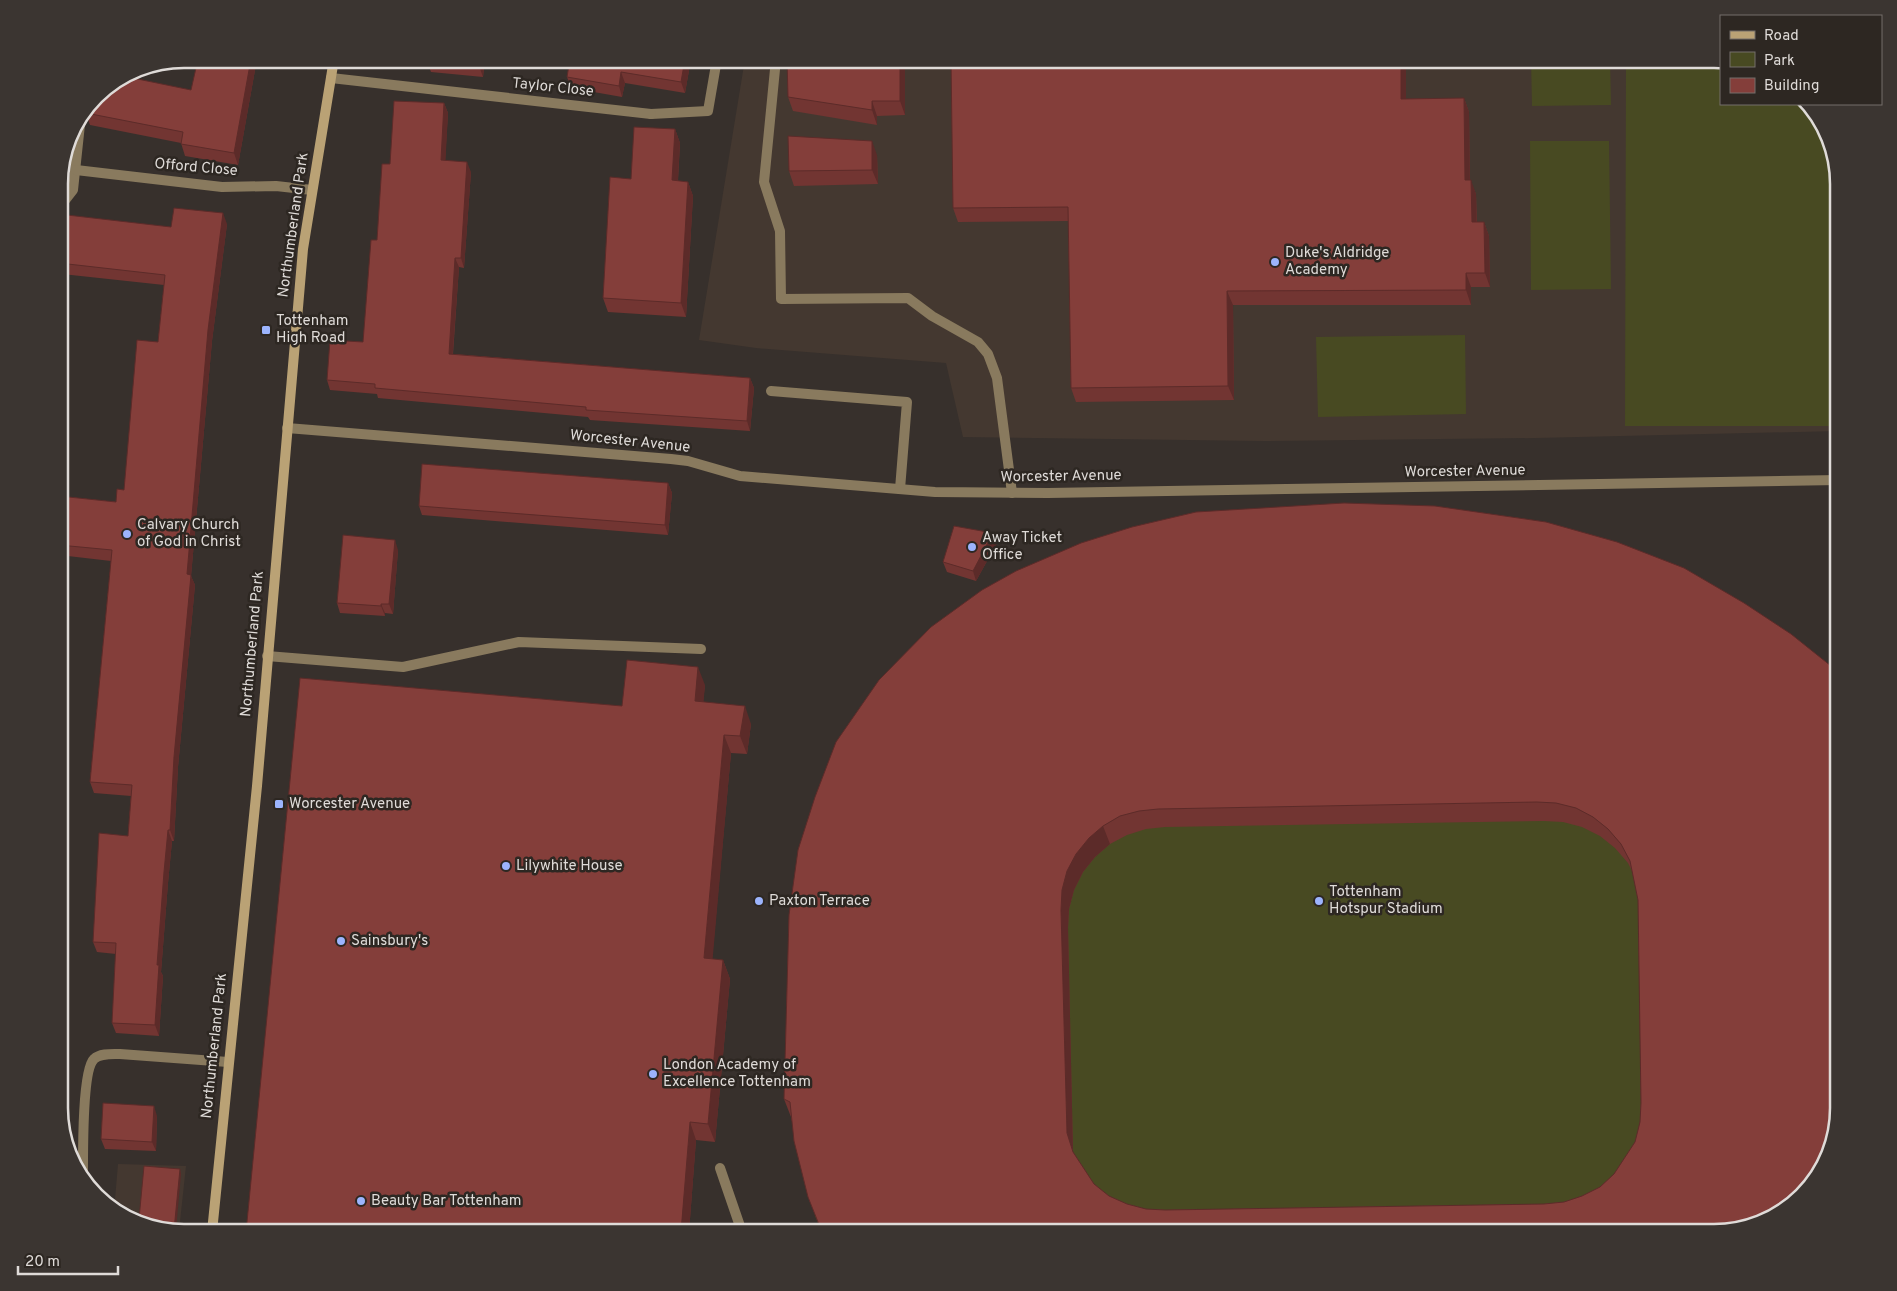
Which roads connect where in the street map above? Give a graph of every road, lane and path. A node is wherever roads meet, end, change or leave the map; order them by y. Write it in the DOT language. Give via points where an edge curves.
graph roads {
  1 [pos="333,68"];
  2 [pos="716,68"];
  3 [pos="775,68"];
  4 [pos="331,78"];
  5 [pos="80,131"];
  6 [pos="76,170"];
  7 [pos="312,190"];
  8 [pos="68,196"];
  9 [pos="771,391"];
  10 [pos="287,428"];
  11 [pos="1830,480"];
  12 [pos="900,489"];
  13 [pos="1012,493"];
  14 [pos="701,649"];
  15 [pos="267,656"];
  16 [pos="228,1062"];
  17 [pos="83,1167"];
  18 [pos="720,1168"];
  19 [pos="213,1224"];
  20 [pos="739,1224"];
  1 -- 4 [label="street, Northumberland Park"];
  2 -- 4 [label="street, Taylor Close" via="708,111 651,114"];
  3 -- 13 [label="street" via="764,182 780,231 781,299 908,298 978,342 988,354 997,378"];
  4 -- 7 [label="street, Northumberland Park"];
  5 -- 6 [label="street"];
  6 -- 7 [label="street, Offord Close" via="222,188 276,186"];
  6 -- 8 [label="street" via="73,190"];
  7 -- 10 [label="street, Northumberland Park" via="303,249"];
  9 -- 12 [label="street" via="907,402"];
  10 -- 12 [label="street, Worcester Avenue" via="671,459 740,476"];
  10 -- 15 [label="street, Northumberland Park"];
  11 -- 13 [label="street, Worcester Avenue"];
  12 -- 13 [label="street, Worcester Avenue"];
  14 -- 15 [label="street" via="519,642 402,667"];
  15 -- 16 [label="street, Northumberland Park"];
  16 -- 17 [label="street" via="120,1054 95,1058 89,1067 86,1084"];
  16 -- 19 [label="street, Northumberland Park"];
  18 -- 20 [label="street"];
}
